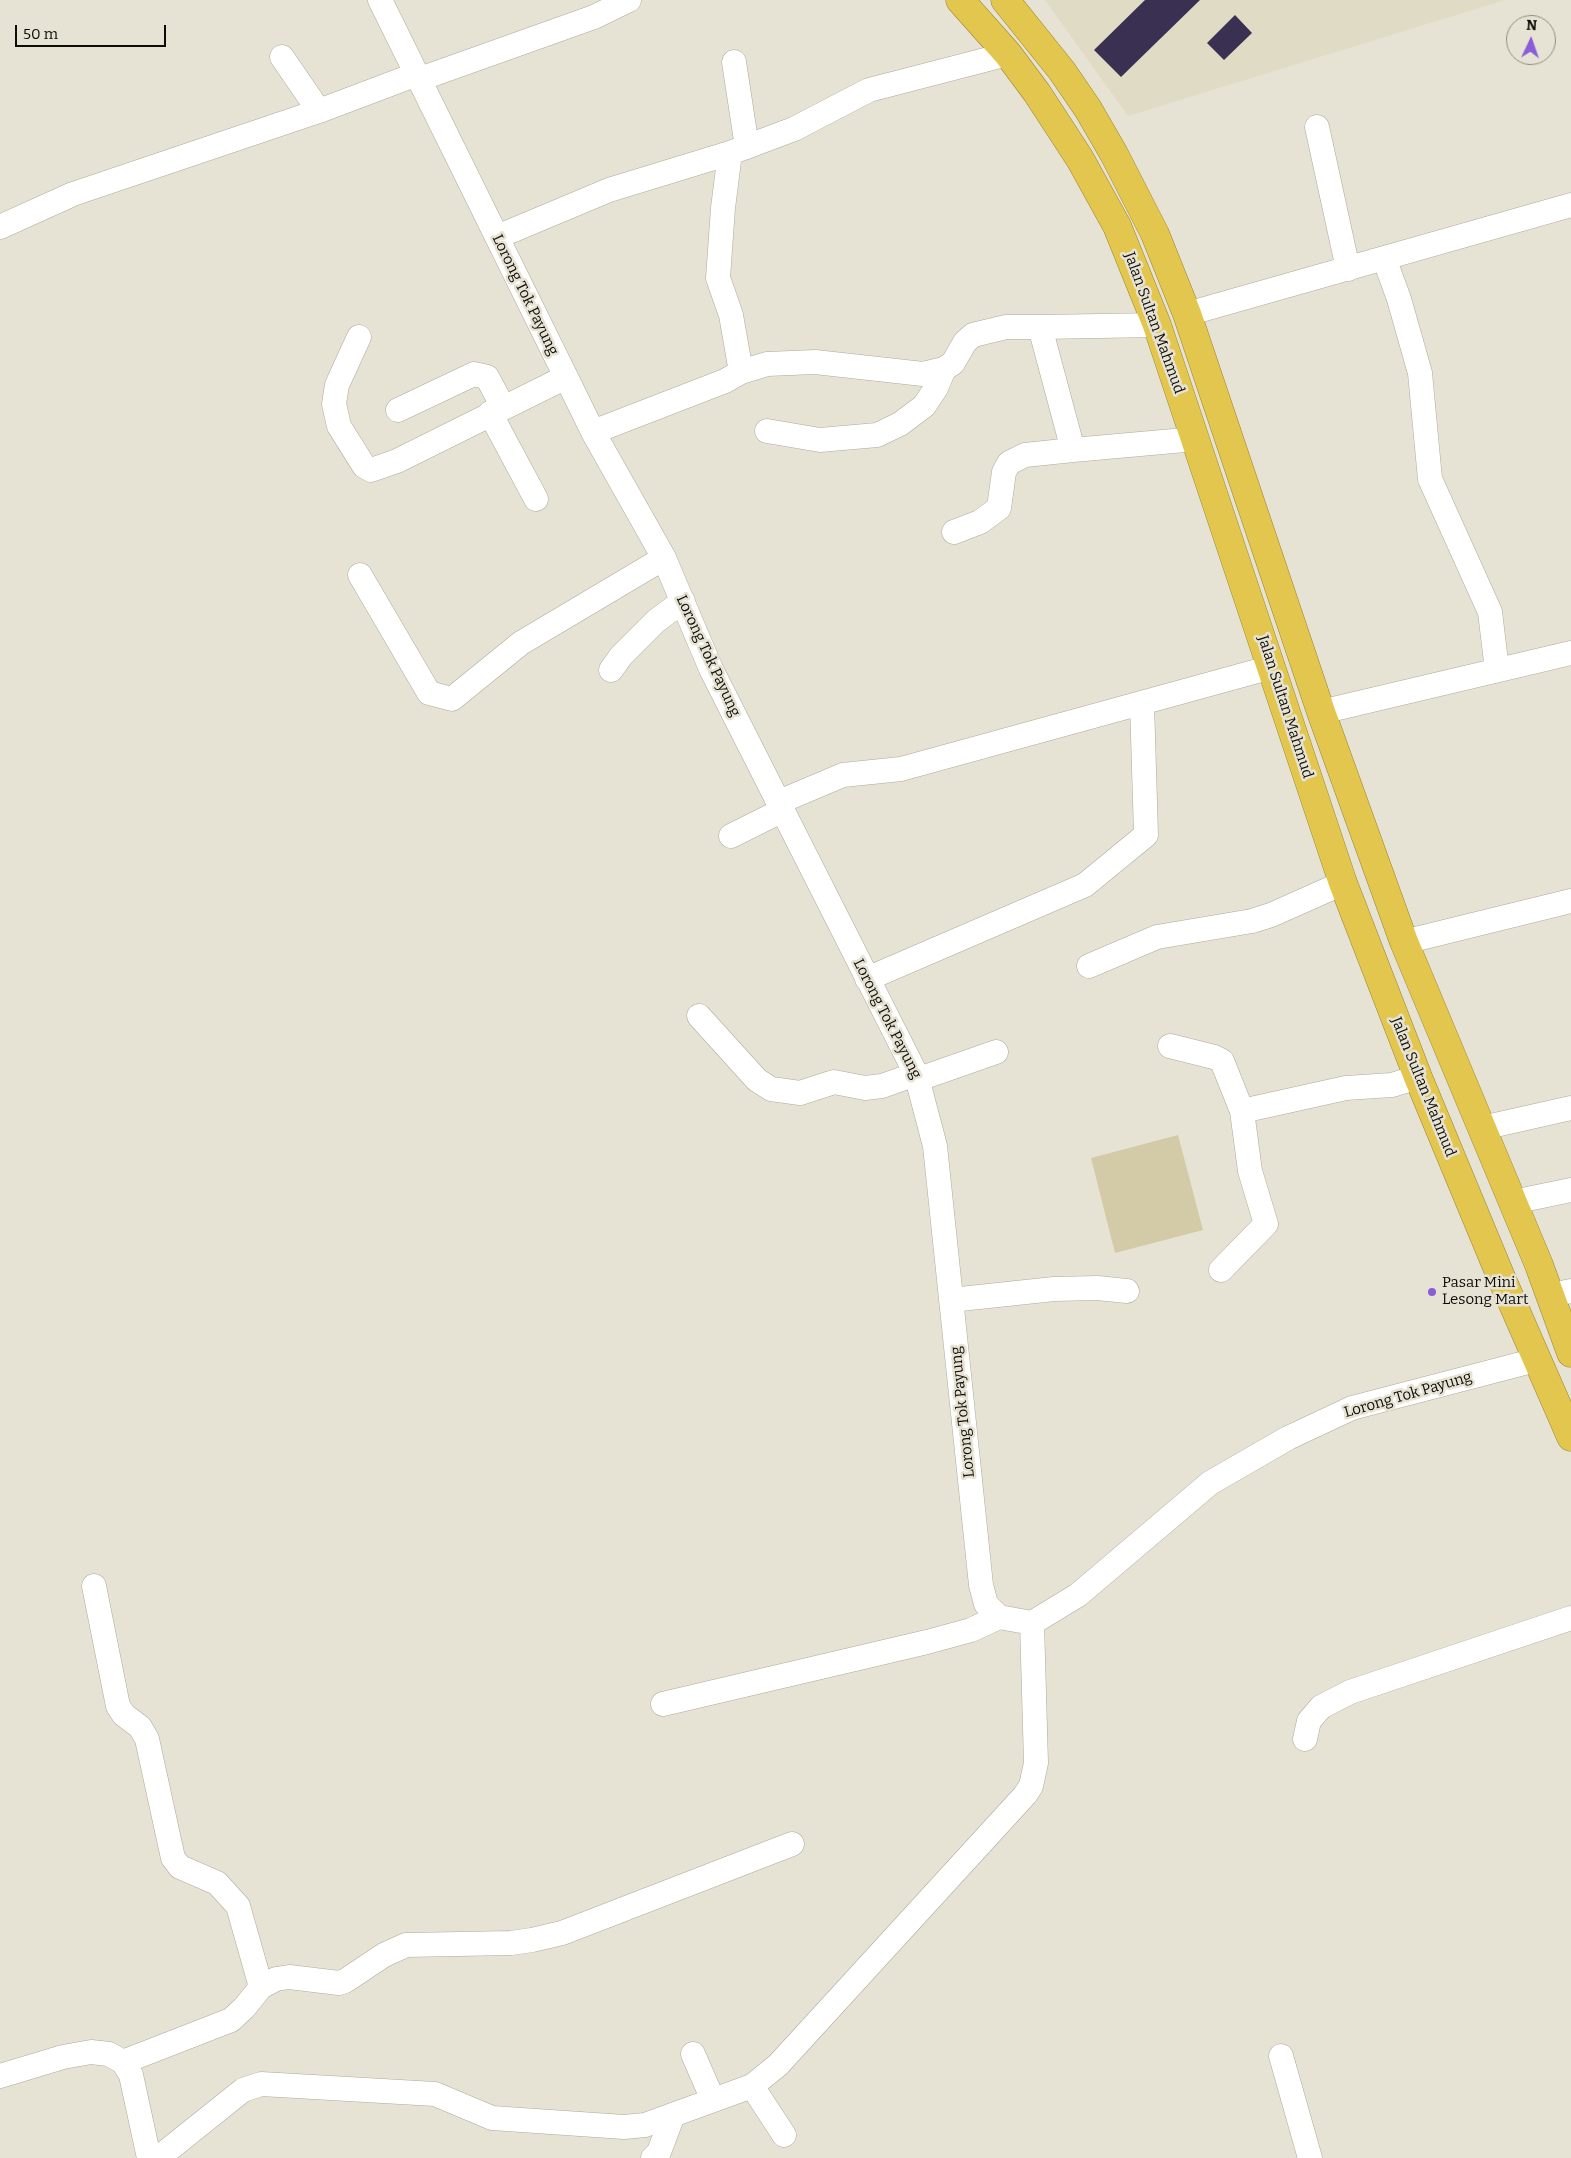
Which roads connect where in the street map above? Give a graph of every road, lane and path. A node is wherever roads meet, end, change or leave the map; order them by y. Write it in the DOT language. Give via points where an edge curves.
graph roads {
  1 [pos="380,0"];
  2 [pos="628,0"];
  3 [pos="960,0"];
  4 [pos="1005,0"];
  5 [pos="1008,54"];
  6 [pos="282,58"];
  7 [pos="734,62"];
  8 [pos="418,76"];
  9 [pos="318,111"];
  10 [pos="1317,127"];
  11 [pos="738,150"];
  12 [pos="1571,205"];
  13 [pos="0,228"];
  14 [pos="497,237"];
  15 [pos="1384,258"];
  16 [pos="1348,269"];
  17 [pos="1187,314"];
  18 [pos="1157,325"];
  19 [pos="1040,327"];
  20 [pos="359,337"];
  21 [pos="944,370"];
  22 [pos="741,372"];
  23 [pos="566,377"];
  24 [pos="398,410"];
  25 [pos="497,410"];
  26 [pos="768,431"];
  27 [pos="594,432"];
  28 [pos="1196,440"];
  29 [pos="1073,450"];
  30 [pos="536,499"];
  31 [pos="954,532"];
  32 [pos="664,558"];
  33 [pos="360,575"];
  34 [pos="683,602"];
  35 [pos="1571,653"];
  36 [pos="1272,667"];
  37 [pos="611,670"];
  38 [pos="1497,670"];
  39 [pos="1142,703"];
  40 [pos="1320,712"];
  41 [pos="781,806"];
  42 [pos="730,836"];
  43 [pos="1343,883"];
  44 [pos="1571,901"];
  45 [pos="1404,942"];
  46 [pos="1089,966"];
  47 [pos="867,979"];
  48 [pos="699,1016"];
  49 [pos="1170,1046"];
  50 [pos="996,1052"];
  51 [pos="918,1077"];
  52 [pos="1418,1077"];
  53 [pos="1571,1108"];
  54 [pos="1242,1111"];
  55 [pos="1482,1128"];
  56 [pos="1571,1190"];
  57 [pos="1513,1202"];
  58 [pos="1539,1265"];
  59 [pos="1221,1270"];
  60 [pos="1501,1278"];
  61 [pos="1126,1291"];
  62 [pos="1560,1293"];
  63 [pos="951,1300"];
  64 [pos="1571,1353"];
  65 [pos="1536,1360"];
  66 [pos="1571,1437"];
  67 [pos="94,1586"];
  68 [pos="999,1617"];
  69 [pos="1571,1618"];
  70 [pos="1032,1623"];
  71 [pos="663,1704"];
  72 [pos="1305,1739"];
  73 [pos="792,1844"];
  74 [pos="261,1987"];
  75 [pos="693,2054"];
  76 [pos="1281,2056"];
  77 [pos="123,2062"];
  78 [pos="0,2076"];
  79 [pos="752,2086"];
  80 [pos="714,2100"];
  81 [pos="673,2114"];
  82 [pos="784,2135"];
  83 [pos="149,2158"];
  84 [pos="158,2158"];
  85 [pos="653,2158"];
  86 [pos="1310,2158"];
  1 -- 8 [label="street, Lorong Tok Payung"];
  2 -- 8 [label="street" via="594,17"];
  3 -- 5 [label="highway, Jalan Sultan Mahmud"];
  4 -- 17 [label="highway, Jalan Sultan Mahmud" via="1062,71 1092,116 1155,234"];
  5 -- 11 [label="street" via="869,90 794,129"];
  5 -- 18 [label="highway, Jalan Sultan Mahmud" via="1038,93 1080,159 1117,226"];
  6 -- 9 [label="street"];
  7 -- 11 [label="street"];
  8 -- 9 [label="street"];
  8 -- 14 [label="street, Lorong Tok Payung"];
  9 -- 13 [label="street" via="73,194"];
  10 -- 16 [label="street"];
  11 -- 14 [label="street" via="609,190"];
  11 -- 22 [label="street" via="723,208 718,278 731,315"];
  12 -- 15 [label="street"];
  14 -- 23 [label="street, Lorong Tok Payung"];
  15 -- 16 [label="street"];
  15 -- 38 [label="street" via="1420,373 1430,479 1490,612"];
  16 -- 17 [label="street"];
  17 -- 40 [label="highway, Jalan Sultan Mahmud"];
  18 -- 19 [label="street"];
  18 -- 28 [label="highway, Jalan Sultan Mahmud"];
  19 -- 21 [label="street" via="1006,327 973,335"];
  19 -- 29 [label="street"];
  20 -- 25 [label="street" via="337,385 334,404 338,426 364,466 371,470 397,461"];
  21 -- 22 [label="street" via="923,374 815,362 767,364"];
  21 -- 26 [label="street" via="924,406 900,424 877,435 820,440"];
  22 -- 27 [label="street"];
  23 -- 25 [label="street"];
  23 -- 27 [label="street, Lorong Tok Payung"];
  24 -- 25 [label="street" via="474,374 487,377"];
  25 -- 30 [label="street"];
  27 -- 32 [label="street, Lorong Tok Payung"];
  28 -- 29 [label="street"];
  28 -- 36 [label="highway, Jalan Sultan Mahmud"];
  29 -- 31 [label="street" via="1025,455 1009,463 1004,472 999,508 980,522"];
  32 -- 33 [label="street" via="521,643 452,699 428,693"];
  32 -- 34 [label="street, Lorong Tok Payung"];
  34 -- 37 [label="street" via="656,621"];
  34 -- 41 [label="street, Lorong Tok Payung" via="710,669"];
  35 -- 38 [label="street"];
  36 -- 39 [label="street"];
  36 -- 43 [label="highway, Jalan Sultan Mahmud"];
  38 -- 40 [label="street"];
  39 -- 41 [label="street" via="901,769 843,775"];
  39 -- 47 [label="street" via="1146,835 1085,885"];
  40 -- 45 [label="highway, Jalan Sultan Mahmud"];
  41 -- 42 [label="street"];
  41 -- 47 [label="street, Lorong Tok Payung"];
  43 -- 46 [label="street" via="1258,919 1157,937"];
  43 -- 52 [label="highway, Jalan Sultan Mahmud"];
  44 -- 45 [label="street"];
  45 -- 55 [label="highway, Jalan Sultan Mahmud"];
  47 -- 51 [label="street, Lorong Tok Payung"];
  48 -- 51 [label="street" via="757,1080 771,1089 800,1092 834,1082 865,1088"];
  49 -- 54 [label="street" via="1222,1061"];
  50 -- 51 [label="street"];
  51 -- 63 [label="street, Lorong Tok Payung" via="935,1146"];
  52 -- 54 [label="street" via="1392,1084 1346,1088"];
  52 -- 60 [label="highway, Jalan Sultan Mahmud"];
  53 -- 55 [label="street"];
  54 -- 59 [label="street" via="1250,1170 1266,1224"];
  55 -- 57 [label="highway, Jalan Sultan Mahmud"];
  56 -- 57 [label="street"];
  57 -- 58 [label="highway, Jalan Sultan Mahmud"];
  58 -- 60 [label="highway"];
  58 -- 62 [label="highway, Jalan Sultan Mahmud"];
  60 -- 65 [label="highway, Jalan Sultan Mahmud"];
  61 -- 63 [label="street" via="1054,1289"];
  62 -- 64 [label="highway, Jalan Sultan Mahmud"];
  63 -- 68 [label="street, Lorong Tok Payung" via="981,1585 986,1604"];
  65 -- 66 [label="highway, Jalan Sultan Mahmud"];
  65 -- 70 [label="street, Lorong Tok Payung" via="1352,1408 1288,1438 1210,1482 1078,1595"];
  67 -- 74 [label="street" via="118,1706 147,1738 173,1858 180,1867 217,1883 238,1906"];
  68 -- 70 [label="street"];
  68 -- 71 [label="street" via="971,1630 928,1642"];
  69 -- 72 [label="street" via="1350,1692 1321,1707 1309,1721"];
  70 -- 79 [label="street" via="1036,1763 1028,1790 778,2065"];
  73 -- 74 [label="street" via="562,1934 511,1942 406,1945 384,1955 345,1981 332,1983 289,1977"];
  74 -- 77 [label="street" via="230,2020"];
  75 -- 80 [label="street"];
  76 -- 86 [label="street"];
  77 -- 78 [label="street" via="109,2054 91,2052 63,2056"];
  77 -- 83 [label="street" via="131,2076"];
  79 -- 80 [label="street"];
  79 -- 82 [label="street"];
  80 -- 81 [label="street"];
  81 -- 84 [label="street" via="645,2125 624,2127 500,2120 435,2094 261,2084 238,2094"];
  81 -- 85 [label="street"];
}
